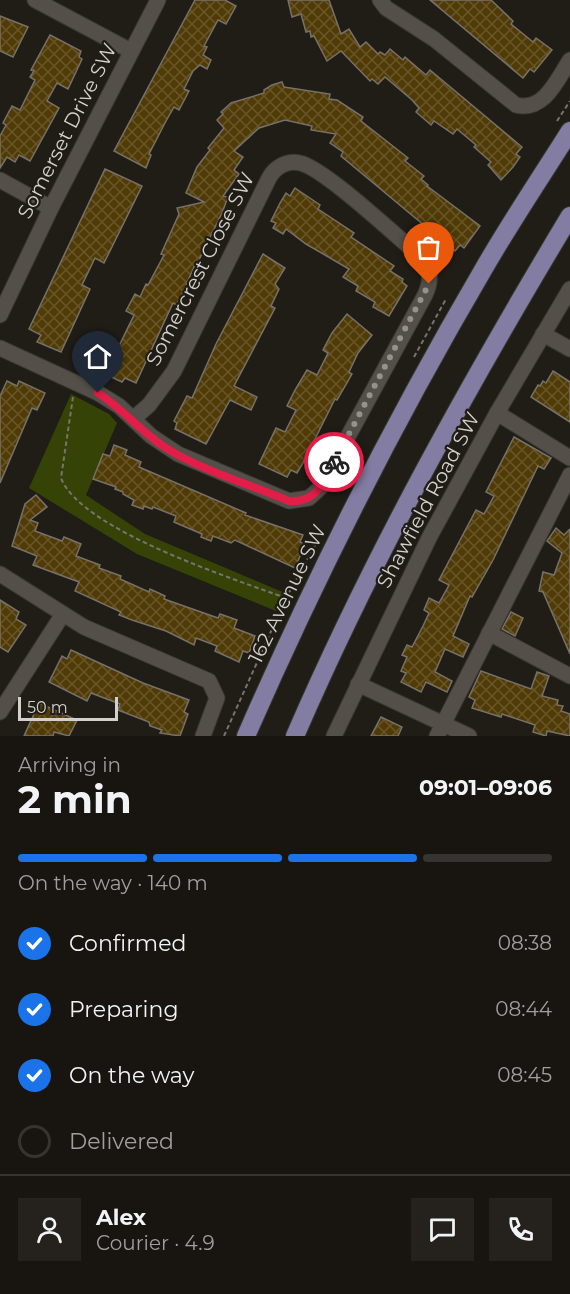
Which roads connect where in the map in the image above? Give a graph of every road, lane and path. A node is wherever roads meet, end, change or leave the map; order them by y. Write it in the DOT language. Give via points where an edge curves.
graph roads {
  1 [pos="35,0"];
  2 [pos="158,0"];
  3 [pos="380,0"];
  4 [pos="131,51"];
  5 [pos="570,60"];
  6 [pos="570,131"];
  7 [pos="0,180"];
  8 [pos="51,208"];
  9 [pos="570,216"];
  10 [pos="570,289"];
  11 [pos="0,315"];
  12 [pos="543,334"];
  13 [pos="0,348"];
  14 [pos="570,349"];
  15 [pos="78,384"];
  16 [pos="497,413"];
  17 [pos="133,419"];
  18 [pos="570,458"];
  19 [pos="570,475"];
  20 [pos="0,574"];
  21 [pos="286,598"];
  22 [pos="63,614"];
  23 [pos="489,633"];
  24 [pos="570,676"];
  25 [pos="358,684"];
  26 [pos="0,712"];
  27 [pos="440,730"];
  28 [pos="203,736"];
  29 [pos="246,736"];
  30 [pos="295,736"];
  31 [pos="334,736"];
  32 [pos="469,736"];
  1 -- 4 [label="street"];
  2 -- 4 [label="street, Somerset Drive SW"];
  3 -- 5 [label="street" via="516,105 527,107 539,102"];
  4 -- 8 [label="street, Somerset Drive SW"];
  6 -- 29 [label="main road, 162 Avenue SW" via="483,269 380,456 282,653"];
  7 -- 8 [label="street"];
  8 -- 11 [label="street, Somerset Drive SW"];
  9 -- 30 [label="main road" via="416,485"];
  10 -- 12 [label="street, Shawfield Road SW"];
  12 -- 14 [label="street"];
  12 -- 16 [label="street, Shawfield Road SW"];
  13 -- 15 [label="street, Somercrest Close SW"];
  15 -- 17 [label="street, Somercrest Close SW" via="111,401"];
  15 -- 21 [label="path" via="61,470 68,493 133,537"];
  16 -- 18 [label="street"];
  16 -- 25 [label="street, Shawfield Road SW" via="429,538"];
  17 -- 17 [label="street, Somercrest Close SW" via="165,447 196,463 289,501 309,498 320,488 425,295 430,278 428,268 420,256 321,174 298,162 283,164 269,178 174,371 149,405"];
  19 -- 23 [label="street"];
  20 -- 22 [label="street"];
  22 -- 26 [label="street"];
  22 -- 28 [label="street" via="111,640 205,678 215,690 216,707"];
  23 -- 24 [label="street"];
  23 -- 27 [label="street"];
  25 -- 27 [label="street"];
  25 -- 31 [label="street, Shawfield Road SW"];
  27 -- 32 [label="street"];
}
